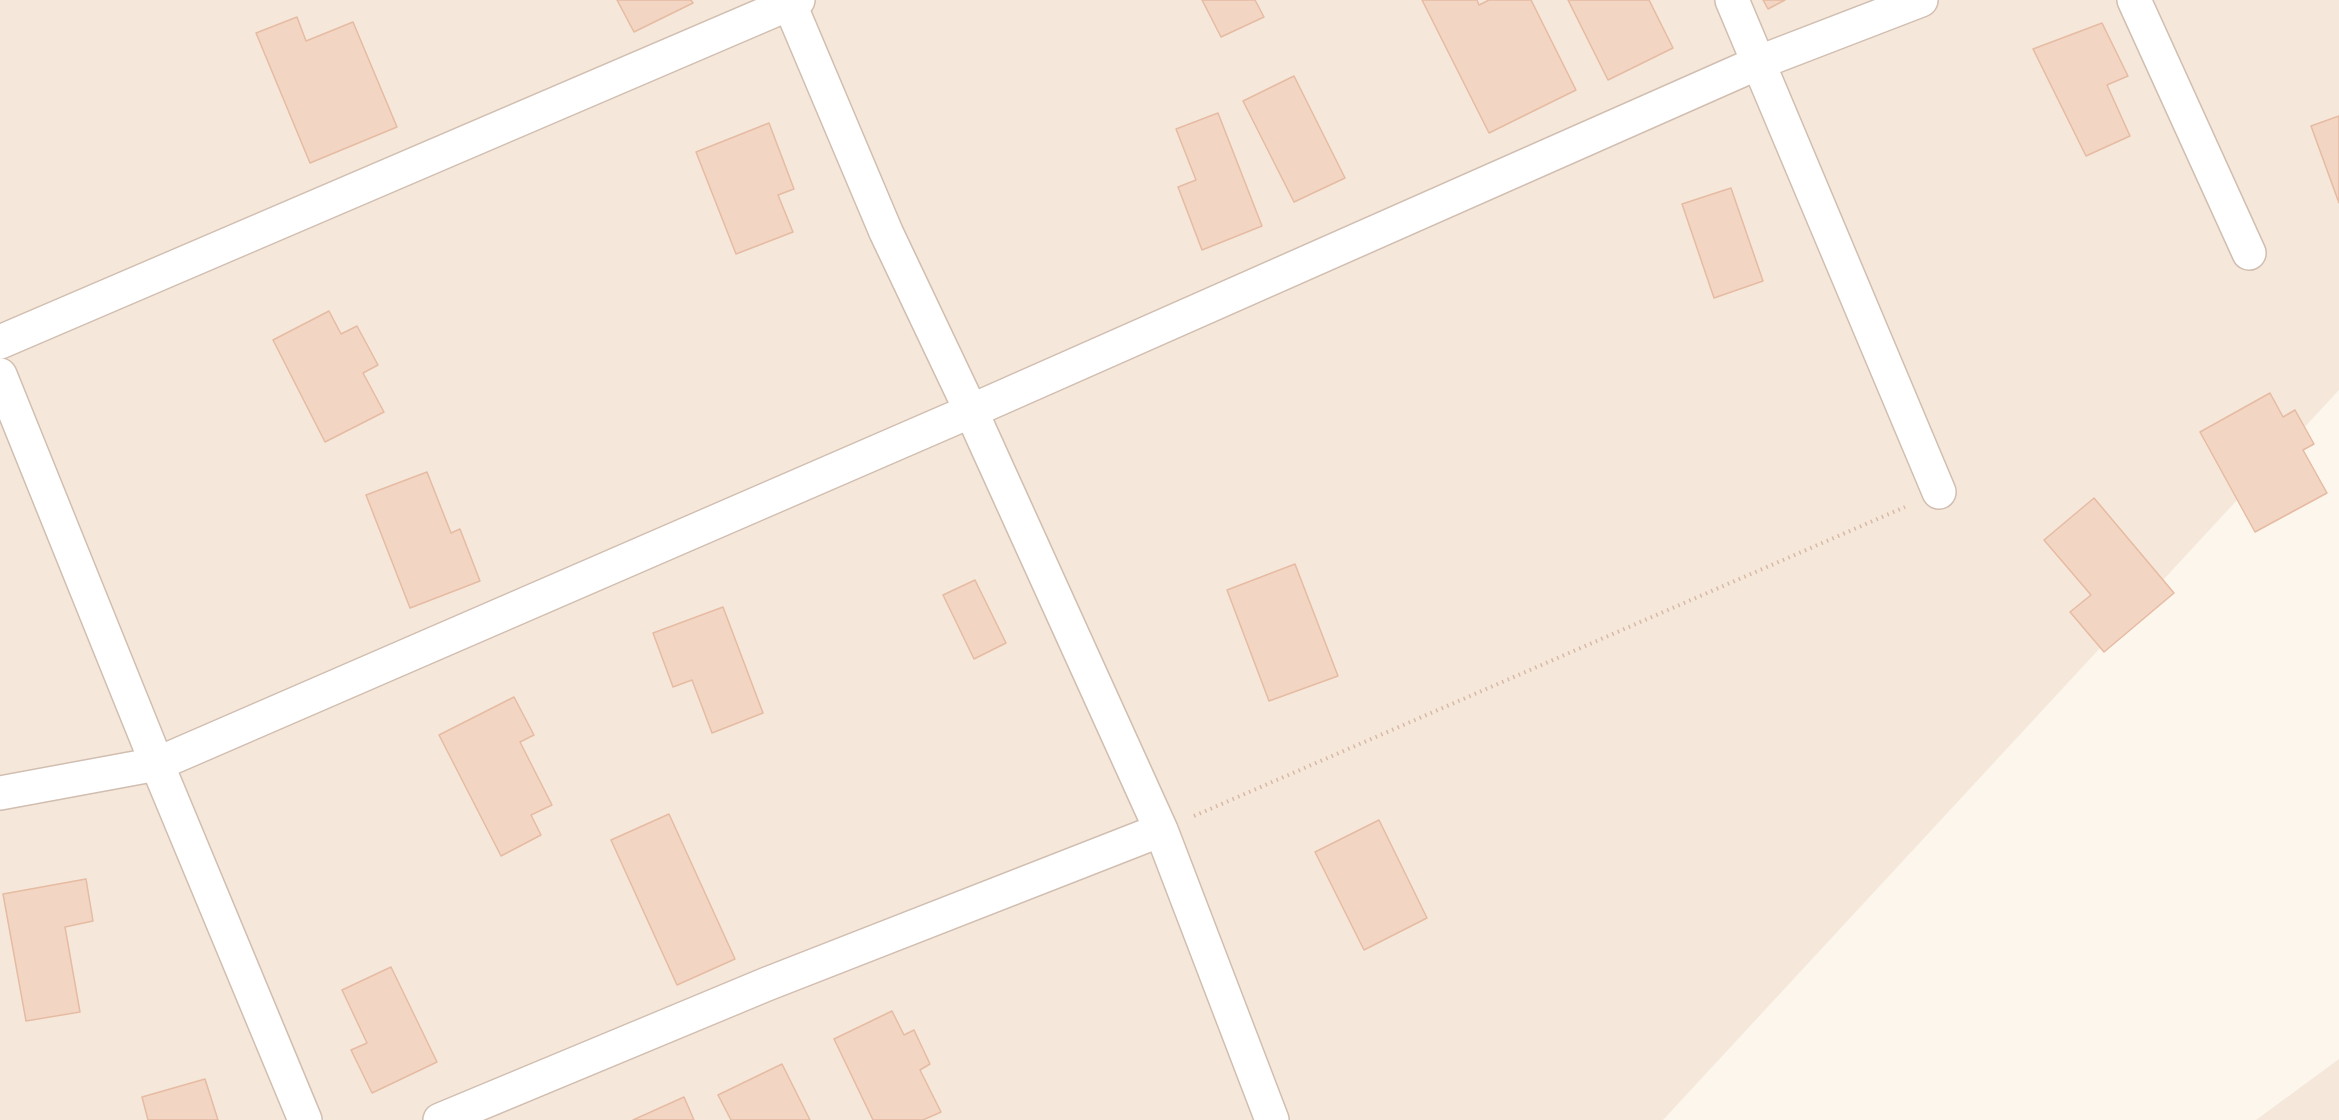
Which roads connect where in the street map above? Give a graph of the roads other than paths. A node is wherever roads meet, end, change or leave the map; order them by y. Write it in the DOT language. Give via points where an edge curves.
graph roads {
  1 [pos="1732,0"];
  2 [pos="1921,0"];
  3 [pos="2134,0"];
  4 [pos="792,1"];
  5 [pos="1760,62"];
  6 [pos="2249,254"];
  7 [pos="0,342"];
  8 [pos="0,375"];
  9 [pos="971,411"];
  10 [pos="1939,492"];
  11 [pos="157,764"];
  12 [pos="0,793"];
  13 [pos="1161,830"];
  14 [pos="305,1120"];
  15 [pos="440,1120"];
  16 [pos="1272,1120"];
  1 -- 5 [label="street"];
  2 -- 5 [label="street"];
  3 -- 6 [label="street"];
  4 -- 7 [label="street"];
  4 -- 9 [label="street" via="886,232"];
  5 -- 9 [label="street"];
  5 -- 10 [label="street"];
  8 -- 11 [label="street"];
  9 -- 11 [label="street"];
  9 -- 13 [label="street"];
  11 -- 12 [label="street"];
  11 -- 14 [label="street"];
  13 -- 15 [label="street" via="767,984"];
  13 -- 16 [label="street"];
}
